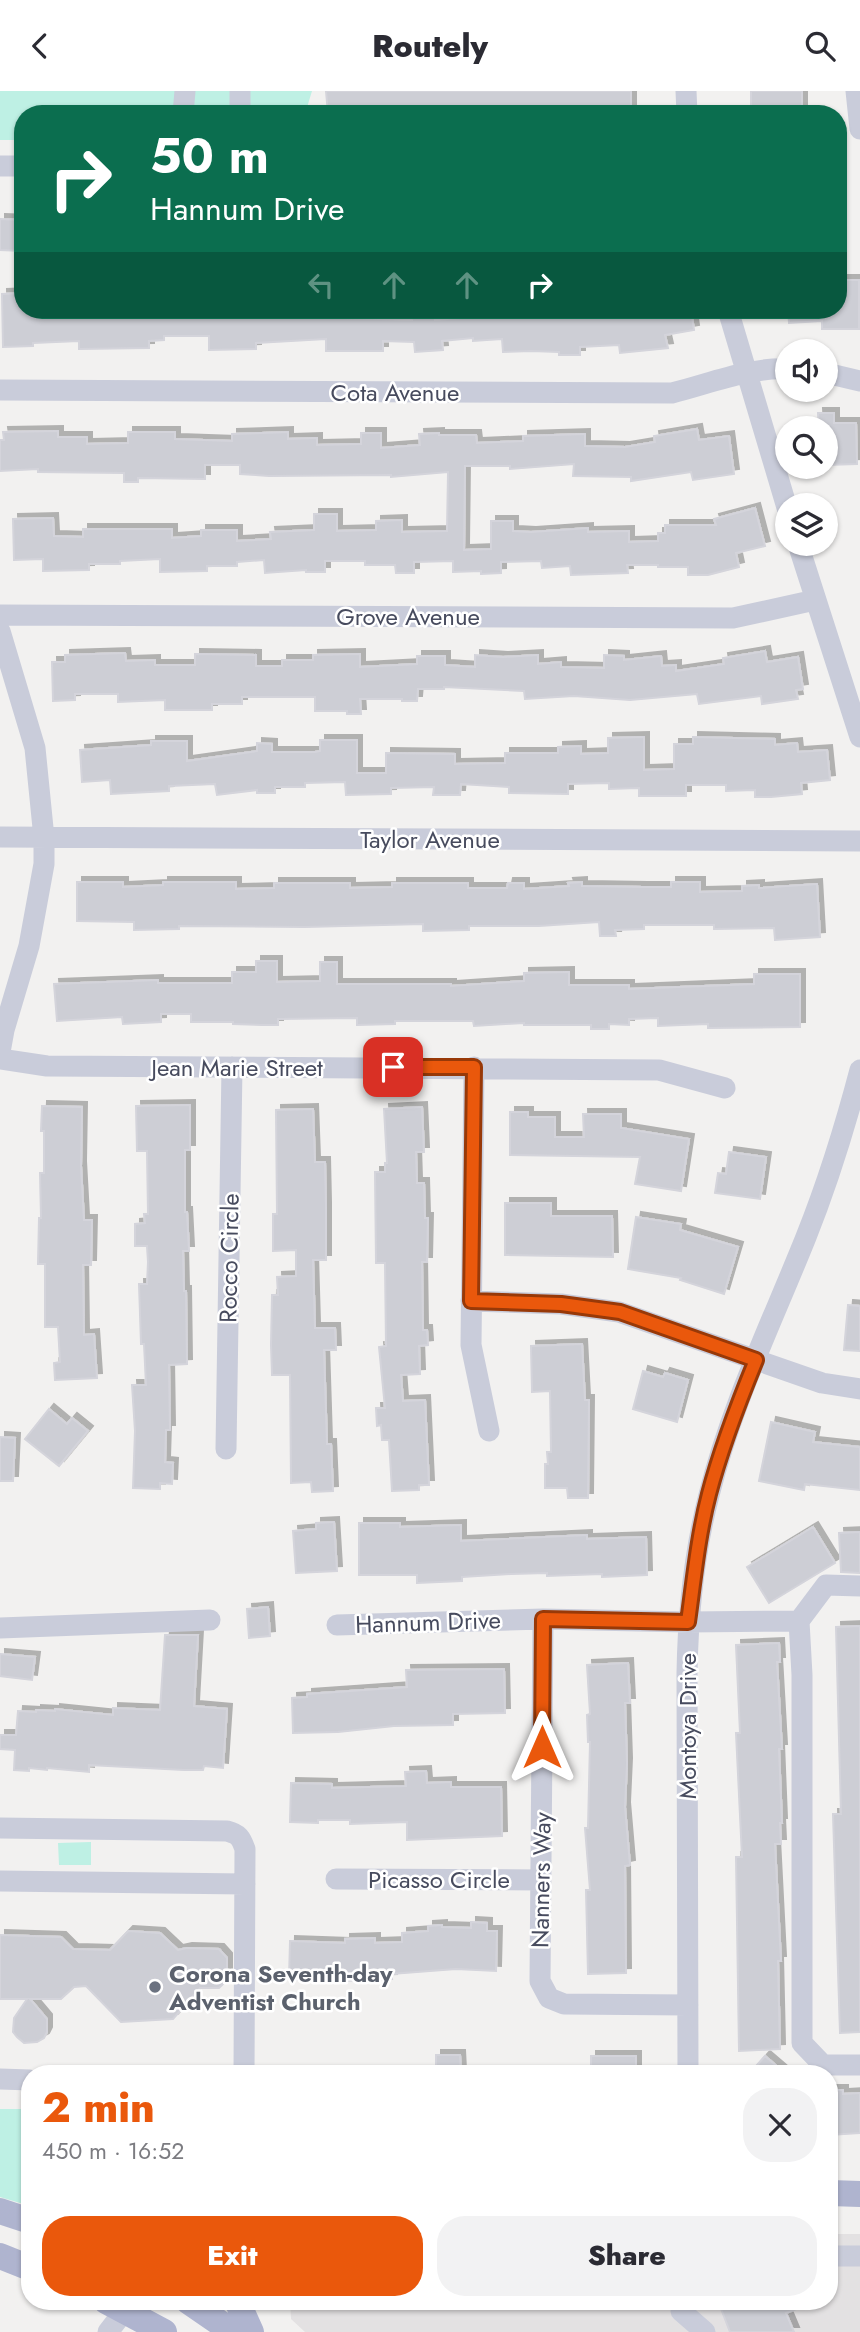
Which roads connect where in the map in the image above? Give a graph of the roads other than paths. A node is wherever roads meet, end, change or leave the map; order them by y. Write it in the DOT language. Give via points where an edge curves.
graph roads {
  1 [pos="856,91"];
  2 [pos="860,129"];
  3 [pos="731,319"];
  4 [pos="775,368"];
  5 [pos="746,374"];
  6 [pos="838,375"];
  7 [pos="860,380"];
  8 [pos="0,390"];
  9 [pos="782,493"];
  10 [pos="802,556"];
  11 [pos="815,600"];
  12 [pos="0,615"];
  13 [pos="0,631"];
  14 [pos="860,737"];
  15 [pos="0,837"];
  16 [pos="44,838"];
  17 [pos="860,841"];
  18 [pos="0,1052"];
  19 [pos="0,1059"];
  20 [pos="232,1067"];
  21 [pos="474,1067"];
  22 [pos="860,1070"];
  23 [pos="725,1088"];
  24 [pos="471,1301"];
  25 [pos="756,1360"];
  26 [pos="860,1389"];
  27 [pos="489,1431"];
  28 [pos="226,1449"];
  29 [pos="860,1586"];
  30 [pos="543,1619"];
  31 [pos="210,1620"];
  32 [pos="799,1621"];
  33 [pos="688,1622"];
  34 [pos="337,1625"];
  35 [pos="0,1628"];
  36 [pos="0,1828"];
  37 [pos="336,1879"];
  38 [pos="541,1880"];
  39 [pos="0,1881"];
  40 [pos="245,1884"];
  41 [pos="688,2005"];
  42 [pos="244,2065"];
  43 [pos="688,2065"];
  44 [pos="860,2065"];
  45 [pos="0,2080"];
  46 [pos="21,2080"];
  47 [pos="838,2193"];
  48 [pos="860,2194"];
  49 [pos="0,2211"];
  50 [pos="21,2218"];
  51 [pos="0,2256"];
  52 [pos="838,2256"];
  53 [pos="860,2256"];
  54 [pos="21,2264"];
  55 [pos="117,2310"];
  56 [pos="129,2310"];
  57 [pos="201,2310"];
  58 [pos="241,2310"];
  59 [pos="681,2311"];
  60 [pos="108,2332"];
  61 [pos="164,2332"];
  62 [pos="233,2332"];
  63 [pos="251,2332"];
  64 [pos="705,2332"];
  1 -- 2 [label="street"];
  3 -- 5 [label="street"];
  4 -- 5 [label="street, Cota Avenue"];
  5 -- 8 [label="street, Cota Avenue" via="672,393"];
  5 -- 9 [label="street"];
  6 -- 7 [label="street"];
  10 -- 11 [label="street"];
  11 -- 12 [label="street, Grove Avenue" via="733,618"];
  11 -- 14 [label="street"];
  13 -- 16 [label="street" via="35,748"];
  15 -- 16 [label="street, Taylor Avenue"];
  16 -- 17 [label="street, Taylor Avenue"];
  16 -- 18 [label="street" via="31,935"];
  19 -- 20 [label="street, Jean Marie Street" via="47,1066"];
  20 -- 21 [label="street, Jean Marie Street"];
  20 -- 28 [label="street, Rocco Circle"];
  21 -- 23 [label="street, Jean Marie Street" via="659,1070"];
  21 -- 24 [label="street"];
  22 -- 25 [label="street, Montoya Drive" via="808,1234"];
  24 -- 25 [label="street" via="561,1304 620,1312"];
  24 -- 27 [label="street" via="471,1345"];
  25 -- 26 [label="street" via="822,1383"];
  25 -- 33 [label="street, Montoya Drive" via="728,1429 709,1495"];
  29 -- 32 [label="street" via="826,1585"];
  30 -- 33 [label="street, Hannum Drive"];
  30 -- 34 [label="street, Hannum Drive"];
  30 -- 38 [label="street, Nanners Way"];
  31 -- 35 [label="street"];
  32 -- 33 [label="street, Hannum Drive"];
  32 -- 44 [label="street" via="802,2043 823,2065"];
  33 -- 41 [label="street, Montoya Drive"];
  36 -- 40 [label="street" via="237,1833 245,1849"];
  37 -- 38 [label="street, Picasso Circle"];
  38 -- 41 [label="street, Nanners Way" via="540,1981 549,1998 564,2004"];
  39 -- 40 [label="street"];
  40 -- 42 [label="street"];
  41 -- 43 [label="street, Montoya Drive"];
  45 -- 46 [label="street"];
  47 -- 48 [label="main road"];
  49 -- 50 [label="main road"];
  51 -- 54 [label="main road"];
  52 -- 53 [label="street"];
  55 -- 60 [label="street"];
  56 -- 61 [label="main road"];
  57 -- 62 [label="main road"];
  58 -- 63 [label="main road"];
  59 -- 64 [label="street"];
}
